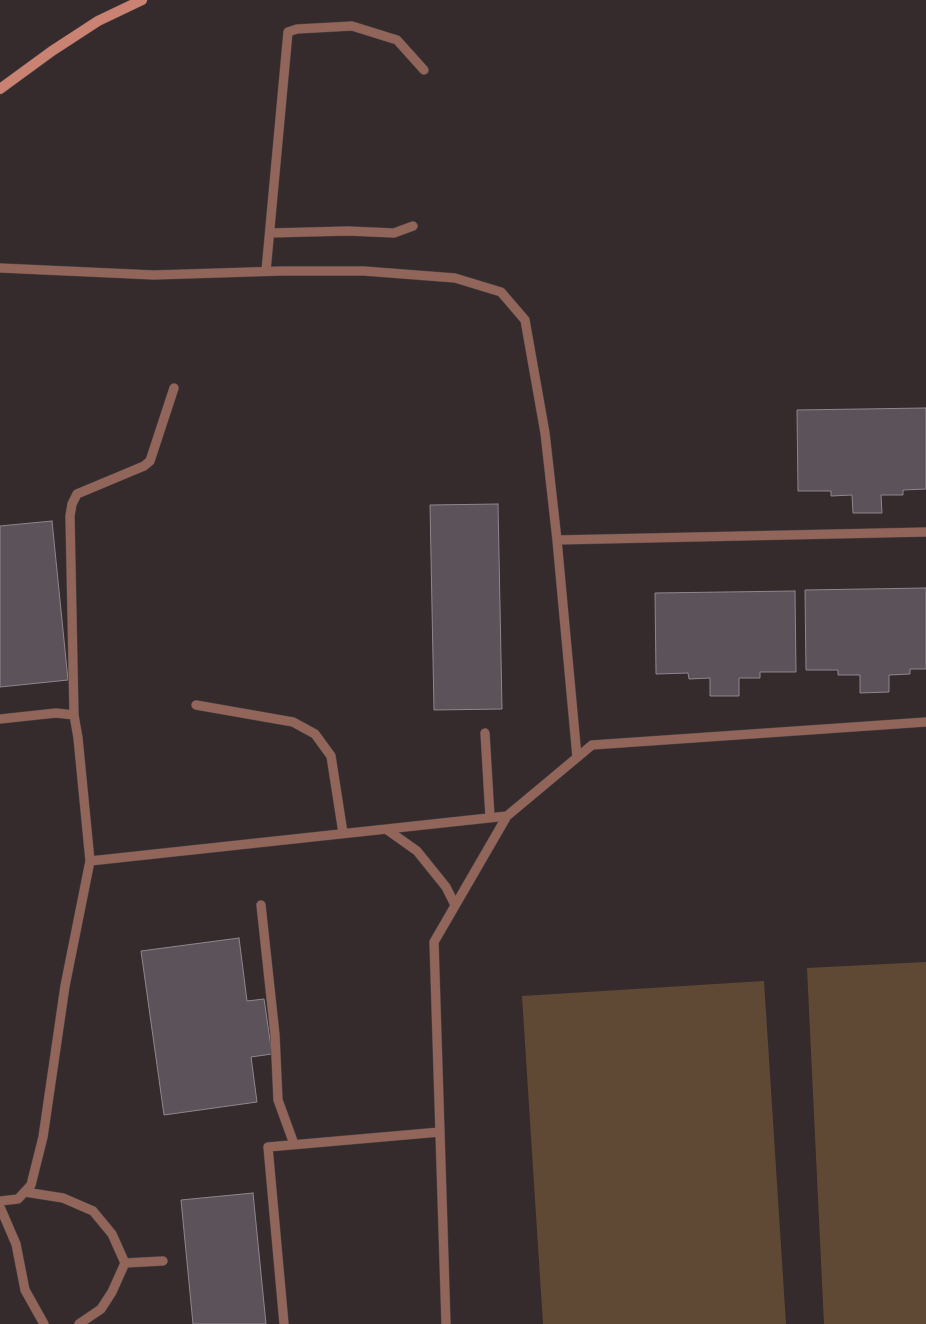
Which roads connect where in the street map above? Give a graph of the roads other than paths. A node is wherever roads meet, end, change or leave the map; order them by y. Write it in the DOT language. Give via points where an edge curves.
graph roads {
  1 [pos="142,0"];
  2 [pos="424,70"];
  3 [pos="0,89"];
  4 [pos="413,226"];
  5 [pos="270,233"];
  6 [pos="0,268"];
  7 [pos="266,272"];
  8 [pos="174,388"];
  9 [pos="926,532"];
  10 [pos="557,540"];
  11 [pos="196,705"];
  12 [pos="74,715"];
  13 [pos="0,719"];
  14 [pos="926,722"];
  15 [pos="485,733"];
  16 [pos="577,757"];
  17 [pos="507,816"];
  18 [pos="490,817"];
  19 [pos="386,829"];
  20 [pos="342,833"];
  21 [pos="90,861"];
  22 [pos="261,905"];
  23 [pos="455,905"];
  24 [pos="440,1132"];
  25 [pos="294,1144"];
  26 [pos="25,1192"];
  27 [pos="0,1201"];
  28 [pos="0,1207"];
  29 [pos="163,1261"];
  30 [pos="125,1263"];
  31 [pos="44,1324"];
  32 [pos="80,1324"];
  33 [pos="284,1324"];
  34 [pos="446,1324"];
  1 -- 3 [label="main road" via="98,21"];
  2 -- 5 [label="lane" via="397,40 352,26 288,32"];
  4 -- 5 [label="lane" via="394,233"];
  5 -- 7 [label="lane"];
  6 -- 7 [label="lane" via="154,275"];
  7 -- 10 [label="lane" via="364,271 455,278 501,292 525,320 545,433"];
  8 -- 12 [label="lane" via="150,461 77,494 72,504"];
  9 -- 10 [label="lane"];
  10 -- 16 [label="lane"];
  11 -- 20 [label="lane" via="293,722 315,734 331,756"];
  12 -- 13 [label="lane" via="56,713"];
  12 -- 21 [label="lane"];
  14 -- 16 [label="lane" via="592,745"];
  15 -- 18 [label="lane"];
  16 -- 17 [label="lane"];
  17 -- 18 [label="lane"];
  17 -- 23 [label="lane"];
  18 -- 19 [label="lane"];
  19 -- 20 [label="lane"];
  19 -- 23 [label="lane" via="417,851 446,887"];
  20 -- 21 [label="lane"];
  21 -- 26 [label="lane" via="65,986 43,1137 32,1185"];
  22 -- 25 [label="lane" via="275,1035 278,1100"];
  23 -- 24 [label="lane" via="434,942"];
  24 -- 25 [label="lane"];
  24 -- 34 [label="lane"];
  25 -- 33 [label="lane" via="268,1146"];
  26 -- 27 [label="lane" via="18,1199"];
  26 -- 30 [label="lane" via="63,1198 92,1211 112,1234"];
  28 -- 31 [label="lane" via="16,1244 25,1290"];
  29 -- 30 [label="lane"];
  30 -- 32 [label="lane" via="100,1309"];
}
